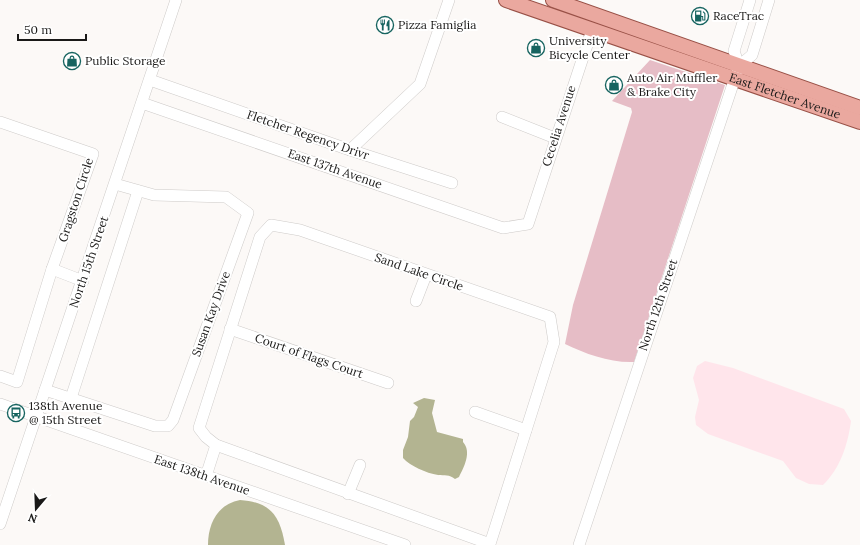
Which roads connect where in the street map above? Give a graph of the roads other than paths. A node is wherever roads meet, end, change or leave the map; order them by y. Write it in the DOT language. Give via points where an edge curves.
graph roads {
  1 [pos="176,0"];
  2 [pos="449,0"];
  3 [pos="506,0"];
  4 [pos="553,0"];
  5 [pos="750,0"];
  6 [pos="769,0"];
  7 [pos="592,30"];
  8 [pos="683,45"];
  9 [pos="739,66"];
  10 [pos="734,79"];
  11 [pos="150,80"];
  12 [pos="142,103"];
  13 [pos="860,108"];
  14 [pos="502,117"];
  15 [pos="0,122"];
  16 [pos="860,122"];
  17 [pos="555,138"];
  18 [pos="350,150"];
  19 [pos="452,183"];
  20 [pos="115,184"];
  21 [pos="138,191"];
  22 [pos="528,224"];
  23 [pos="52,269"];
  24 [pos="426,275"];
  25 [pos="83,280"];
  26 [pos="416,301"];
  27 [pos="230,329"];
  28 [pos="0,376"];
  29 [pos="388,383"];
  30 [pos="45,390"];
  31 [pos="71,398"];
  32 [pos="0,404"];
  33 [pos="475,412"];
  34 [pos="37,417"];
  35 [pos="526,430"];
  36 [pos="216,446"];
  37 [pos="360,465"];
  38 [pos="206,476"];
  39 [pos="348,494"];
  40 [pos="0,524"];
  41 [pos="468,541"];
  42 [pos="405,545"];
  43 [pos="579,545"];
  1 -- 11 [label="street, North 15th Street"];
  2 -- 18 [label="street" via="420,84"];
  3 -- 7 [label="main road, East Fletcher Avenue"];
  4 -- 8 [label="main road, East Fletcher Avenue"];
  5 -- 9 [label="street" via="734,51"];
  6 -- 9 [label="street" via="752,55"];
  7 -- 8 [label="main road" via="620,32 657,44"];
  7 -- 10 [label="main road, East Fletcher Avenue"];
  7 -- 17 [label="street, Cecelia Avenue"];
  8 -- 9 [label="main road, East Fletcher Avenue"];
  9 -- 10 [label="street, North 12th Street"];
  9 -- 13 [label="main road, East Fletcher Avenue"];
  10 -- 16 [label="main road, East Fletcher Avenue"];
  10 -- 43 [label="street, North 12th Street"];
  11 -- 12 [label="street, North 15th Street"];
  11 -- 18 [label="street, Fletcher Regency Drivr"];
  12 -- 20 [label="street, North 15th Street"];
  12 -- 22 [label="street, East 137th Avenue" via="503,228"];
  14 -- 17 [label="street"];
  15 -- 23 [label="street, Gragston Circle" via="93,154"];
  17 -- 22 [label="street, Cecelia Avenue"];
  18 -- 19 [label="street, Fletcher Regency Drivr"];
  20 -- 21 [label="street, Susan Kay Drive"];
  20 -- 25 [label="street, North 15th Street"];
  21 -- 31 [label="street"];
  21 -- 31 [label="street, Susan Kay Drive" via="154,195 226,197 248,213 173,420 168,426 155,426"];
  23 -- 25 [label="street"];
  23 -- 28 [label="street, Gragston Circle" via="17,382"];
  24 -- 26 [label="street"];
  24 -- 27 [label="street, Sand Lake Circle" via="300,230 271,225 260,237"];
  24 -- 35 [label="street, Sand Lake Circle" via="550,317 554,342"];
  25 -- 30 [label="street, North 15th Street"];
  27 -- 29 [label="street, Court of Flags Court"];
  27 -- 36 [label="street, Sand Lake Circle" via="199,428"];
  30 -- 31 [label="street, Susan Kay Drive"];
  30 -- 34 [label="street, North 15th Street"];
  32 -- 34 [label="street, East 138th Avenue"];
  33 -- 35 [label="street"];
  34 -- 38 [label="street, East 138th Avenue"];
  34 -- 40 [label="street, North 15th Street"];
  35 -- 41 [label="street, Sand Lake Circle" via="490,544"];
  36 -- 38 [label="street"];
  36 -- 39 [label="street, Sand Lake Circle"];
  37 -- 39 [label="street"];
  38 -- 42 [label="street, East 138th Avenue"];
  39 -- 41 [label="street, Sand Lake Circle"];
}
